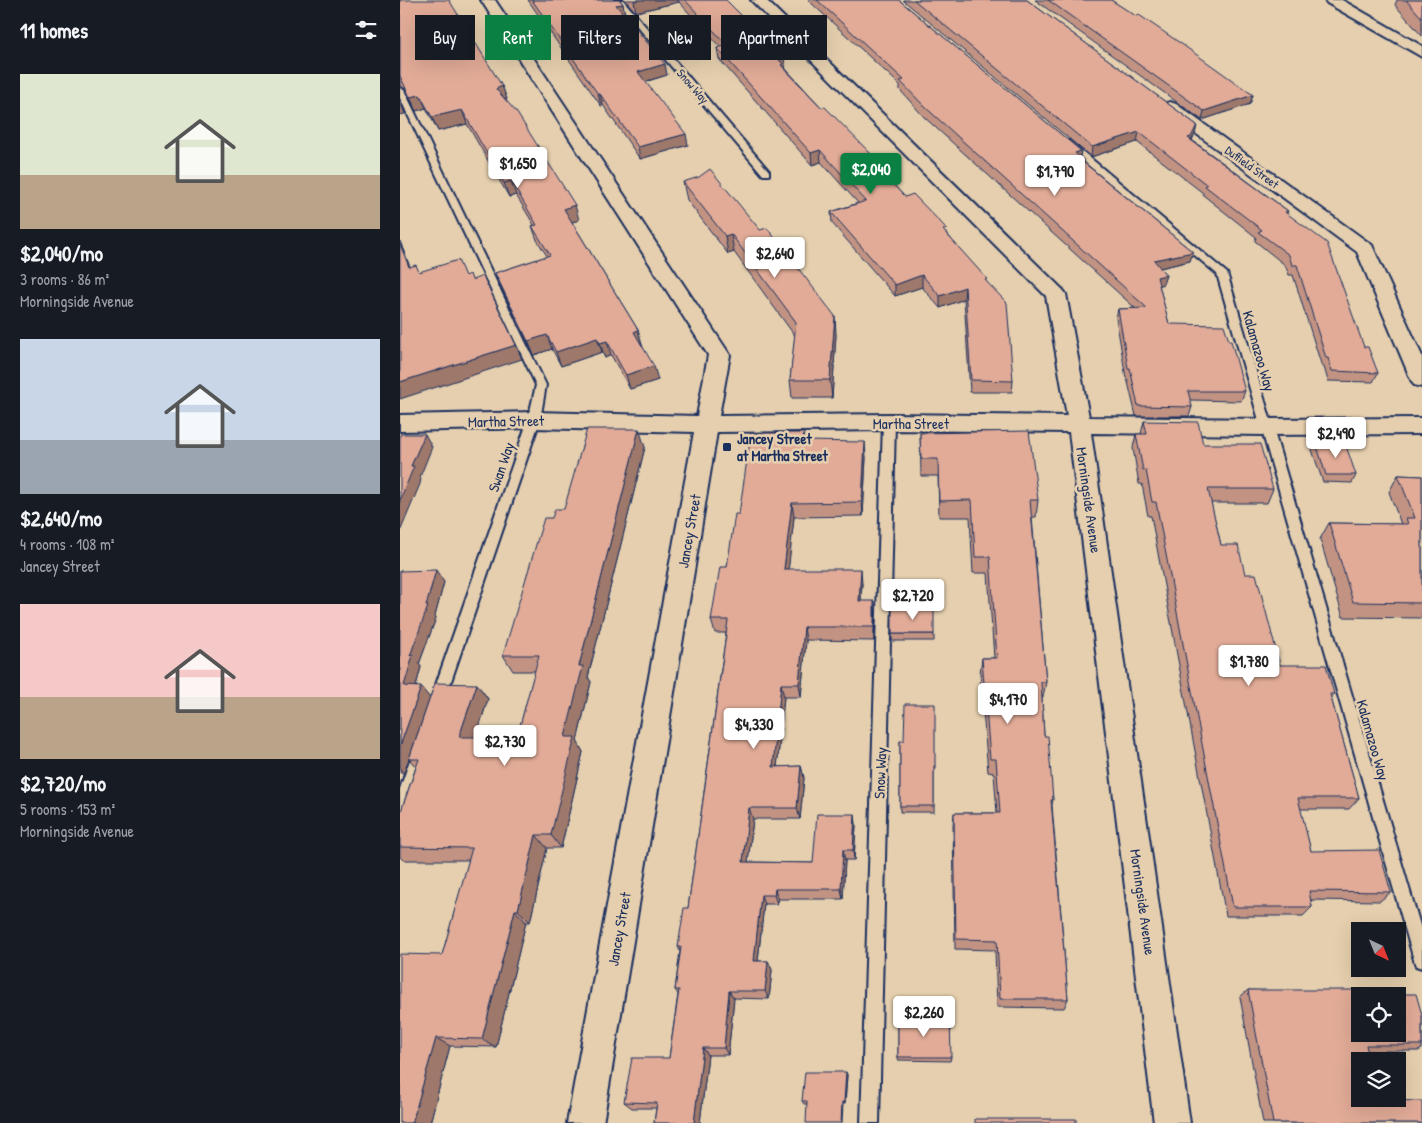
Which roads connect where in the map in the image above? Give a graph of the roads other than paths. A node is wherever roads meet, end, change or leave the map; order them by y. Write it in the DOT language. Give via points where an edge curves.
graph roads {
  1 [pos="488,0"];
  2 [pos="619,0"];
  3 [pos="758,0"];
  4 [pos="1332,0"];
  5 [pos="1422,52"];
  6 [pos="400,90"];
  7 [pos="1158,99"];
  8 [pos="1055,133"];
  9 [pos="766,173"];
  10 [pos="1422,380"];
  11 [pos="534,420"];
  12 [pos="889,422"];
  13 [pos="400,423"];
  14 [pos="707,424"];
  15 [pos="1079,424"];
  16 [pos="1265,426"];
  17 [pos="1422,426"];
  18 [pos="435,707"];
  19 [pos="426,736"];
  20 [pos="400,811"];
  21 [pos="1422,960"];
  22 [pos="584,1123"];
  23 [pos="870,1123"];
  24 [pos="1172,1123"];
  1 -- 14 [label="street, Jancey Street" via="719,355"];
  2 -- 9 [label="lane, Snow Way"];
  3 -- 15 [label="street, Morningside Avenue" via="1056,294"];
  4 -- 5 [label="street"];
  6 -- 11 [label="lane, Swan Way" via="541,384"];
  7 -- 10 [label="street, Duffield Street" via="1365,249"];
  8 -- 16 [label="lane, Kalamazoo Way" via="1222,273"];
  11 -- 13 [label="street, Martha Street"];
  11 -- 14 [label="street, Martha Street"];
  11 -- 18 [label="lane, Swan Way"];
  12 -- 14 [label="street, Martha Street"];
  12 -- 15 [label="street, Martha Street"];
  12 -- 23 [label="lane, Snow Way"];
  14 -- 22 [label="street, Jancey Street"];
  15 -- 16 [label="street, Martha Street"];
  15 -- 24 [label="street, Morningside Avenue"];
  16 -- 17 [label="street, Martha Street"];
  16 -- 21 [label="lane, Kalamazoo Way"];
  19 -- 20 [label="lane"];
}
